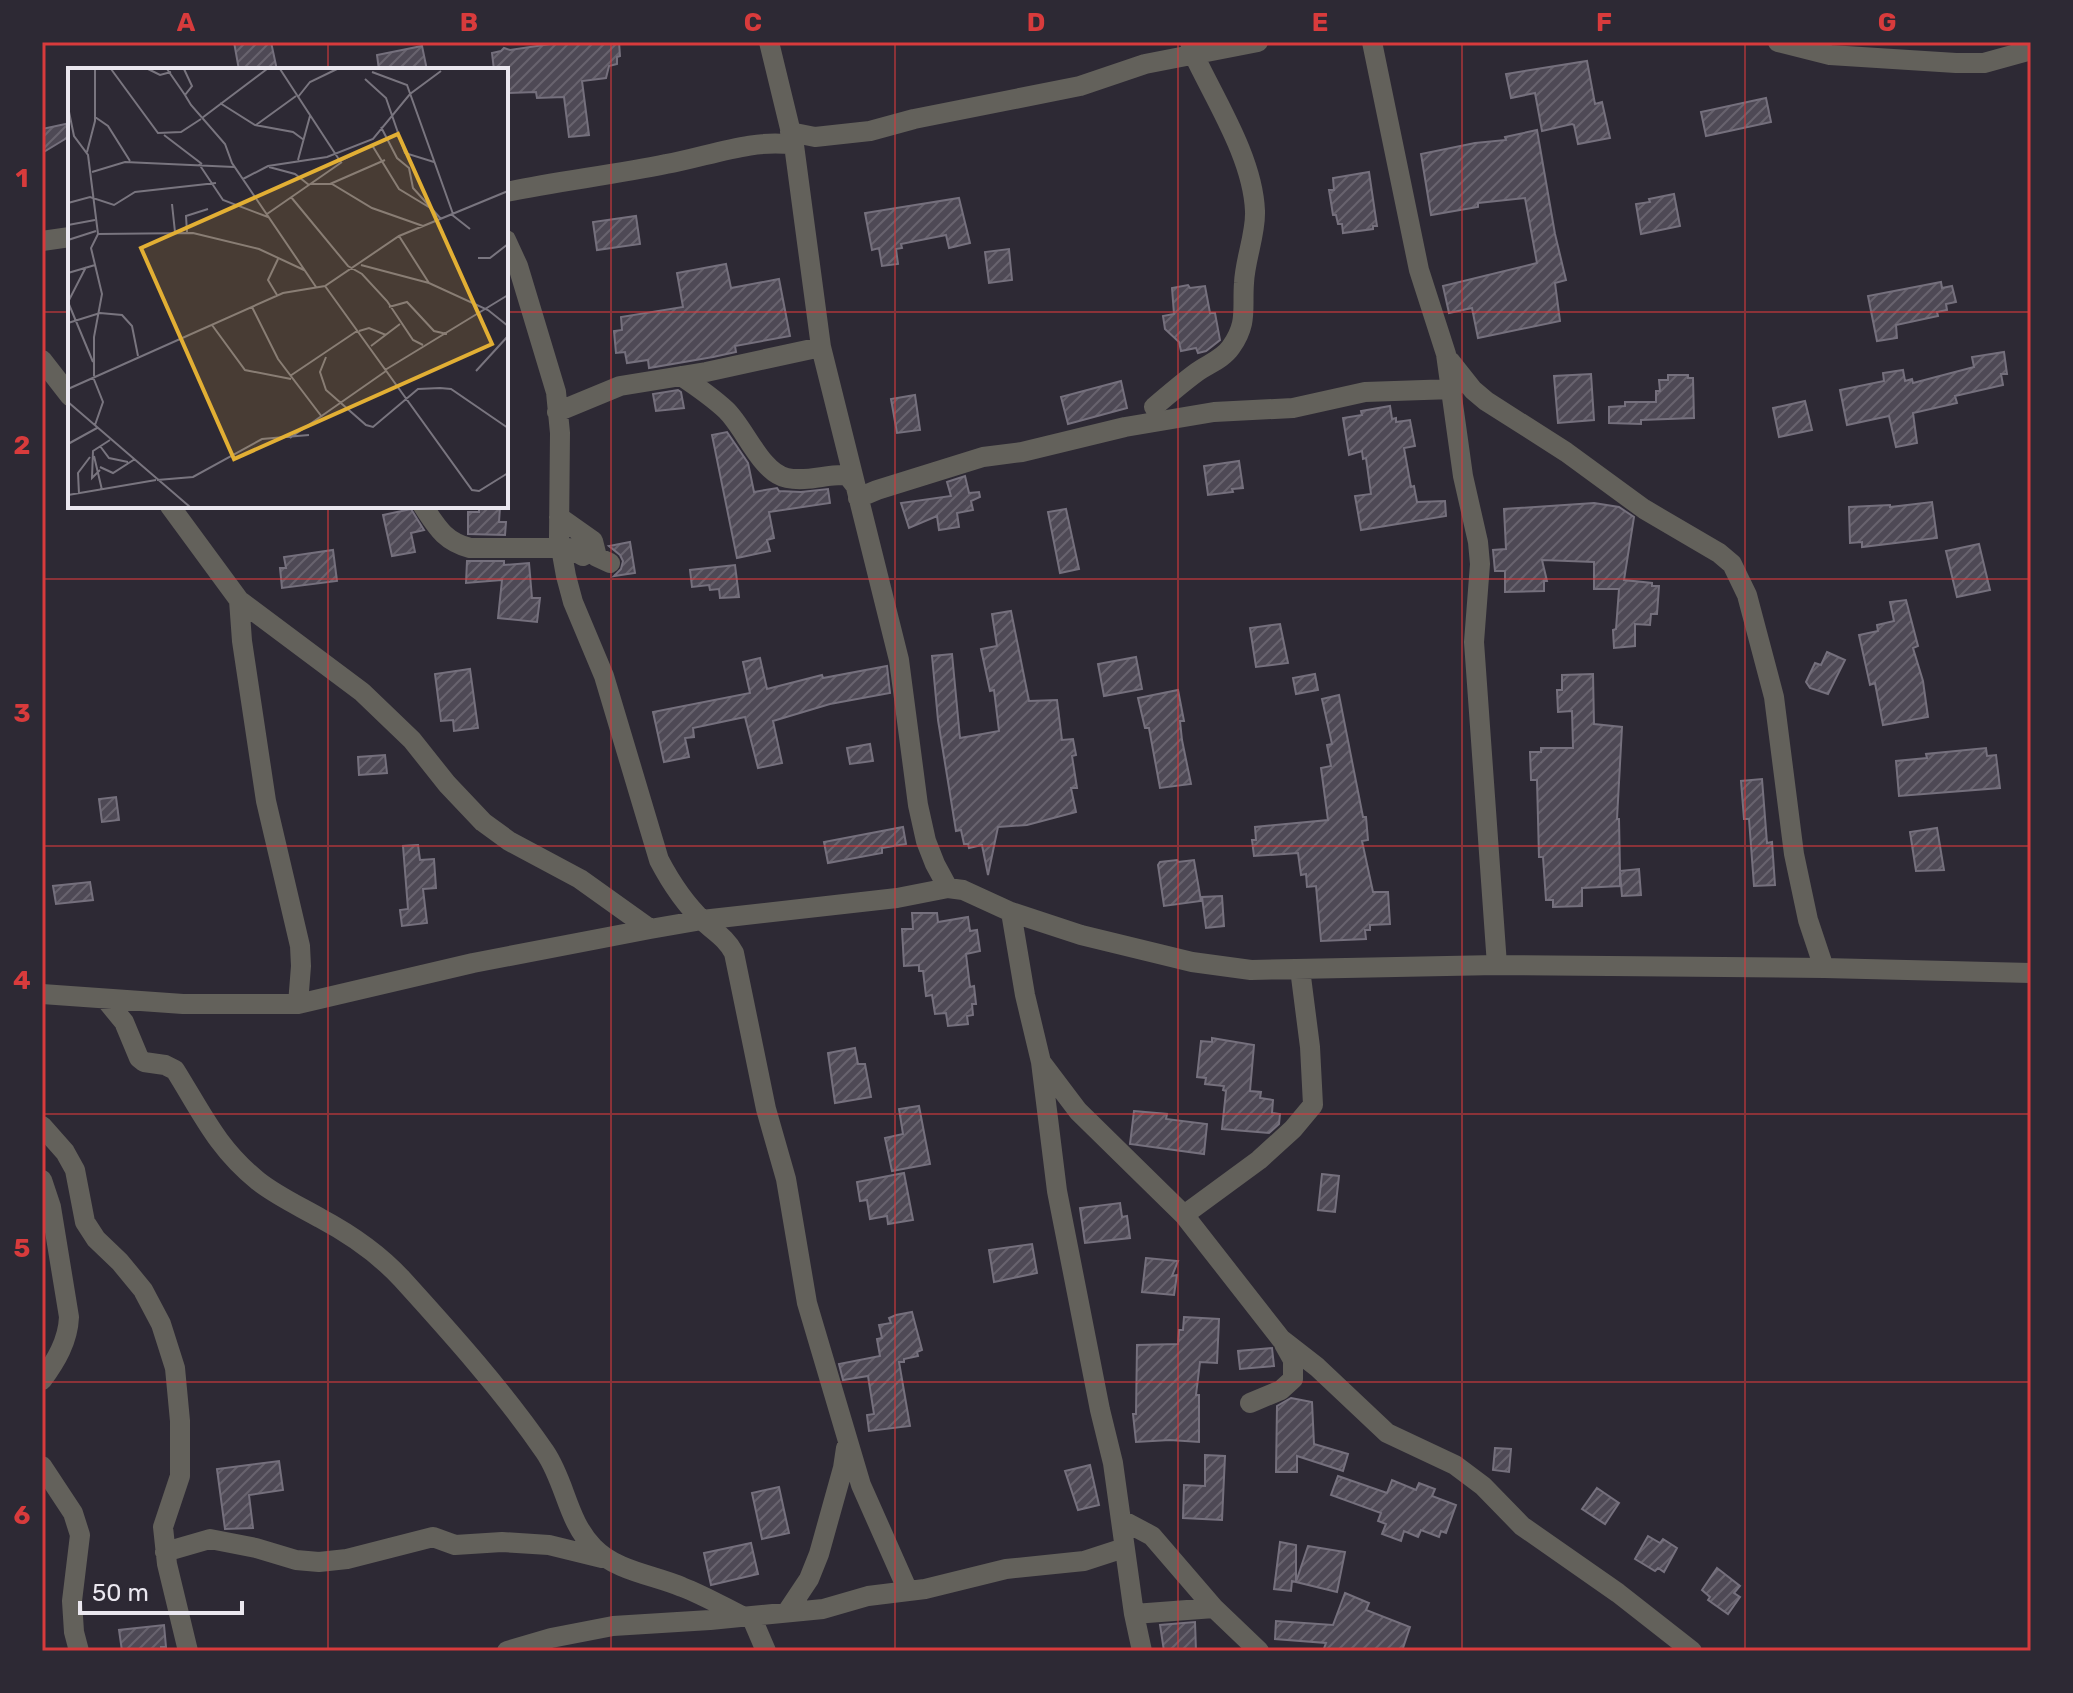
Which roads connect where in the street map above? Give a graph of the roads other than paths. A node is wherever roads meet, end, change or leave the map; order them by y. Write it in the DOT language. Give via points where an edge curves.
graph roads {
  1 [pos="769,42"];
  2 [pos="1258,42"];
  3 [pos="1372,42"];
  4 [pos="1778,42"];
  5 [pos="1191,47"];
  6 [pos="2031,50"];
  7 [pos="792,138"];
  8 [pos="508,192"];
  9 [pos="68,237"];
  10 [pos="42,241"];
  11 [pos="508,244"];
  12 [pos="821,347"];
  13 [pos="1446,354"];
  14 [pos="42,360"];
  15 [pos="681,376"];
  16 [pos="1453,389"];
  17 [pos="68,393"];
  18 [pos="1154,407"];
  19 [pos="557,412"];
  20 [pos="857,492"];
  21 [pos="171,508"];
  22 [pos="424,508"];
  23 [pos="559,517"];
  24 [pos="560,548"];
  25 [pos="596,558"];
  26 [pos="566,576"];
  27 [pos="239,600"];
  28 [pos="948,888"];
  29 [pos="1011,912"];
  30 [pos="702,920"];
  31 [pos="650,929"];
  32 [pos="1497,965"];
  33 [pos="1824,968"];
  34 [pos="1300,969"];
  35 [pos="2031,973"];
  36 [pos="42,994"];
  37 [pos="106,1000"];
  38 [pos="298,1004"];
  39 [pos="1041,1062"];
  40 [pos="42,1126"];
  41 [pos="42,1180"];
  42 [pos="1184,1215"];
  43 [pos="1281,1339"];
  44 [pos="42,1380"];
  45 [pos="1250,1403"];
  46 [pos="847,1440"];
  47 [pos="42,1466"];
  48 [pos="1122,1520"];
  49 [pos="1124,1548"];
  50 [pos="165,1552"];
  51 [pos="610,1560"];
  52 [pos="908,1591"];
  53 [pos="1214,1608"];
  54 [pos="787,1612"];
  55 [pos="1134,1614"];
  56 [pos="746,1616"];
  57 [pos="79,1651"];
  58 [pos="188,1651"];
  59 [pos="507,1651"];
  60 [pos="766,1651"];
  61 [pos="1142,1651"];
  62 [pos="1259,1651"];
  63 [pos="1692,1651"];
  1 -- 7 [label="street"];
  2 -- 5 [label="street"];
  3 -- 13 [label="street" via="1419,270"];
  4 -- 6 [label="street" via="1830,55 1956,63 1984,63"];
  5 -- 7 [label="street" via="1071,88 870,131"];
  5 -- 18 [label="street" via="1247,166 1256,215 1243,284 1245,316 1230,349"];
  7 -- 8 [label="street"];
  7 -- 12 [label="street"];
  9 -- 10 [label="street"];
  11 -- 19 [label="street" via="545,353"];
  12 -- 15 [label="street"];
  12 -- 20 [label="street"];
  13 -- 16 [label="street"];
  13 -- 33 [label="street" via="1486,401 1732,564 1747,595 1774,697 1794,854"];
  14 -- 17 [label="street"];
  15 -- 19 [label="street" via="620,386"];
  15 -- 20 [label="street" via="726,410 774,473 798,479 848,476"];
  16 -- 20 [label="street" via="1387,389 1272,411 1185,416 983,457"];
  16 -- 32 [label="street" via="1480,564 1474,642"];
  19 -- 23 [label="street"];
  20 -- 28 [label="street" via="899,660 926,841"];
  21 -- 27 [label="street"];
  22 -- 24 [label="street" via="457,545"];
  23 -- 24 [label="street"];
  23 -- 25 [label="street" via="589,536"];
  24 -- 25 [label="street"];
  24 -- 26 [label="street"];
  25 -- 26 [label="street"];
  26 -- 30 [label="street" via="604,676 659,860 671,884"];
  27 -- 31 [label="street" via="362,692 483,822 580,879"];
  27 -- 38 [label="street" via="266,801 300,946"];
  28 -- 29 [label="street"];
  28 -- 30 [label="street"];
  29 -- 34 [label="street" via="1192,962 1251,970"];
  29 -- 39 [label="street"];
  30 -- 31 [label="street"];
  30 -- 46 [label="street" via="734,953 786,1179 807,1303"];
  31 -- 38 [label="street"];
  32 -- 33 [label="street"];
  32 -- 34 [label="street"];
  33 -- 35 [label="street"];
  34 -- 42 [label="street" via="1313,1105 1259,1160"];
  36 -- 37 [label="street"];
  37 -- 38 [label="street"];
  37 -- 51 [label="street" via="124,1022 139,1058 175,1070 238,1164 295,1206 373,1251 400,1276 547,1454 581,1534"];
  39 -- 42 [label="street" via="1078,1111"];
  39 -- 48 [label="street" via="1057,1191"];
  40 -- 50 [label="street" via="75,1170 85,1222 143,1290 175,1368 180,1476 163,1527"];
  41 -- 44 [label="street" via="69,1317 62,1347"];
  42 -- 43 [label="street"];
  43 -- 45 [label="street" via="1293,1360 1293,1379"];
  43 -- 63 [label="street" via="1387,1433 1455,1465 1522,1526"];
  46 -- 52 [label="street"];
  46 -- 54 [label="street" via="819,1554"];
  47 -- 57 [label="street" via="73,1513 80,1535 72,1601"];
  48 -- 49 [label="street"];
  48 -- 53 [label="street" via="1152,1536"];
  49 -- 52 [label="street" via="1084,1561 1006,1569"];
  49 -- 55 [label="street"];
  50 -- 51 [label="street" via="210,1539 319,1562 433,1537 455,1545 549,1545"];
  50 -- 58 [label="street"];
  51 -- 56 [label="street"];
  52 -- 54 [label="street"];
  53 -- 55 [label="street"];
  53 -- 62 [label="street"];
  54 -- 56 [label="street"];
  55 -- 61 [label="street"];
  56 -- 59 [label="street" via="613,1626"];
  56 -- 60 [label="street"];
}
